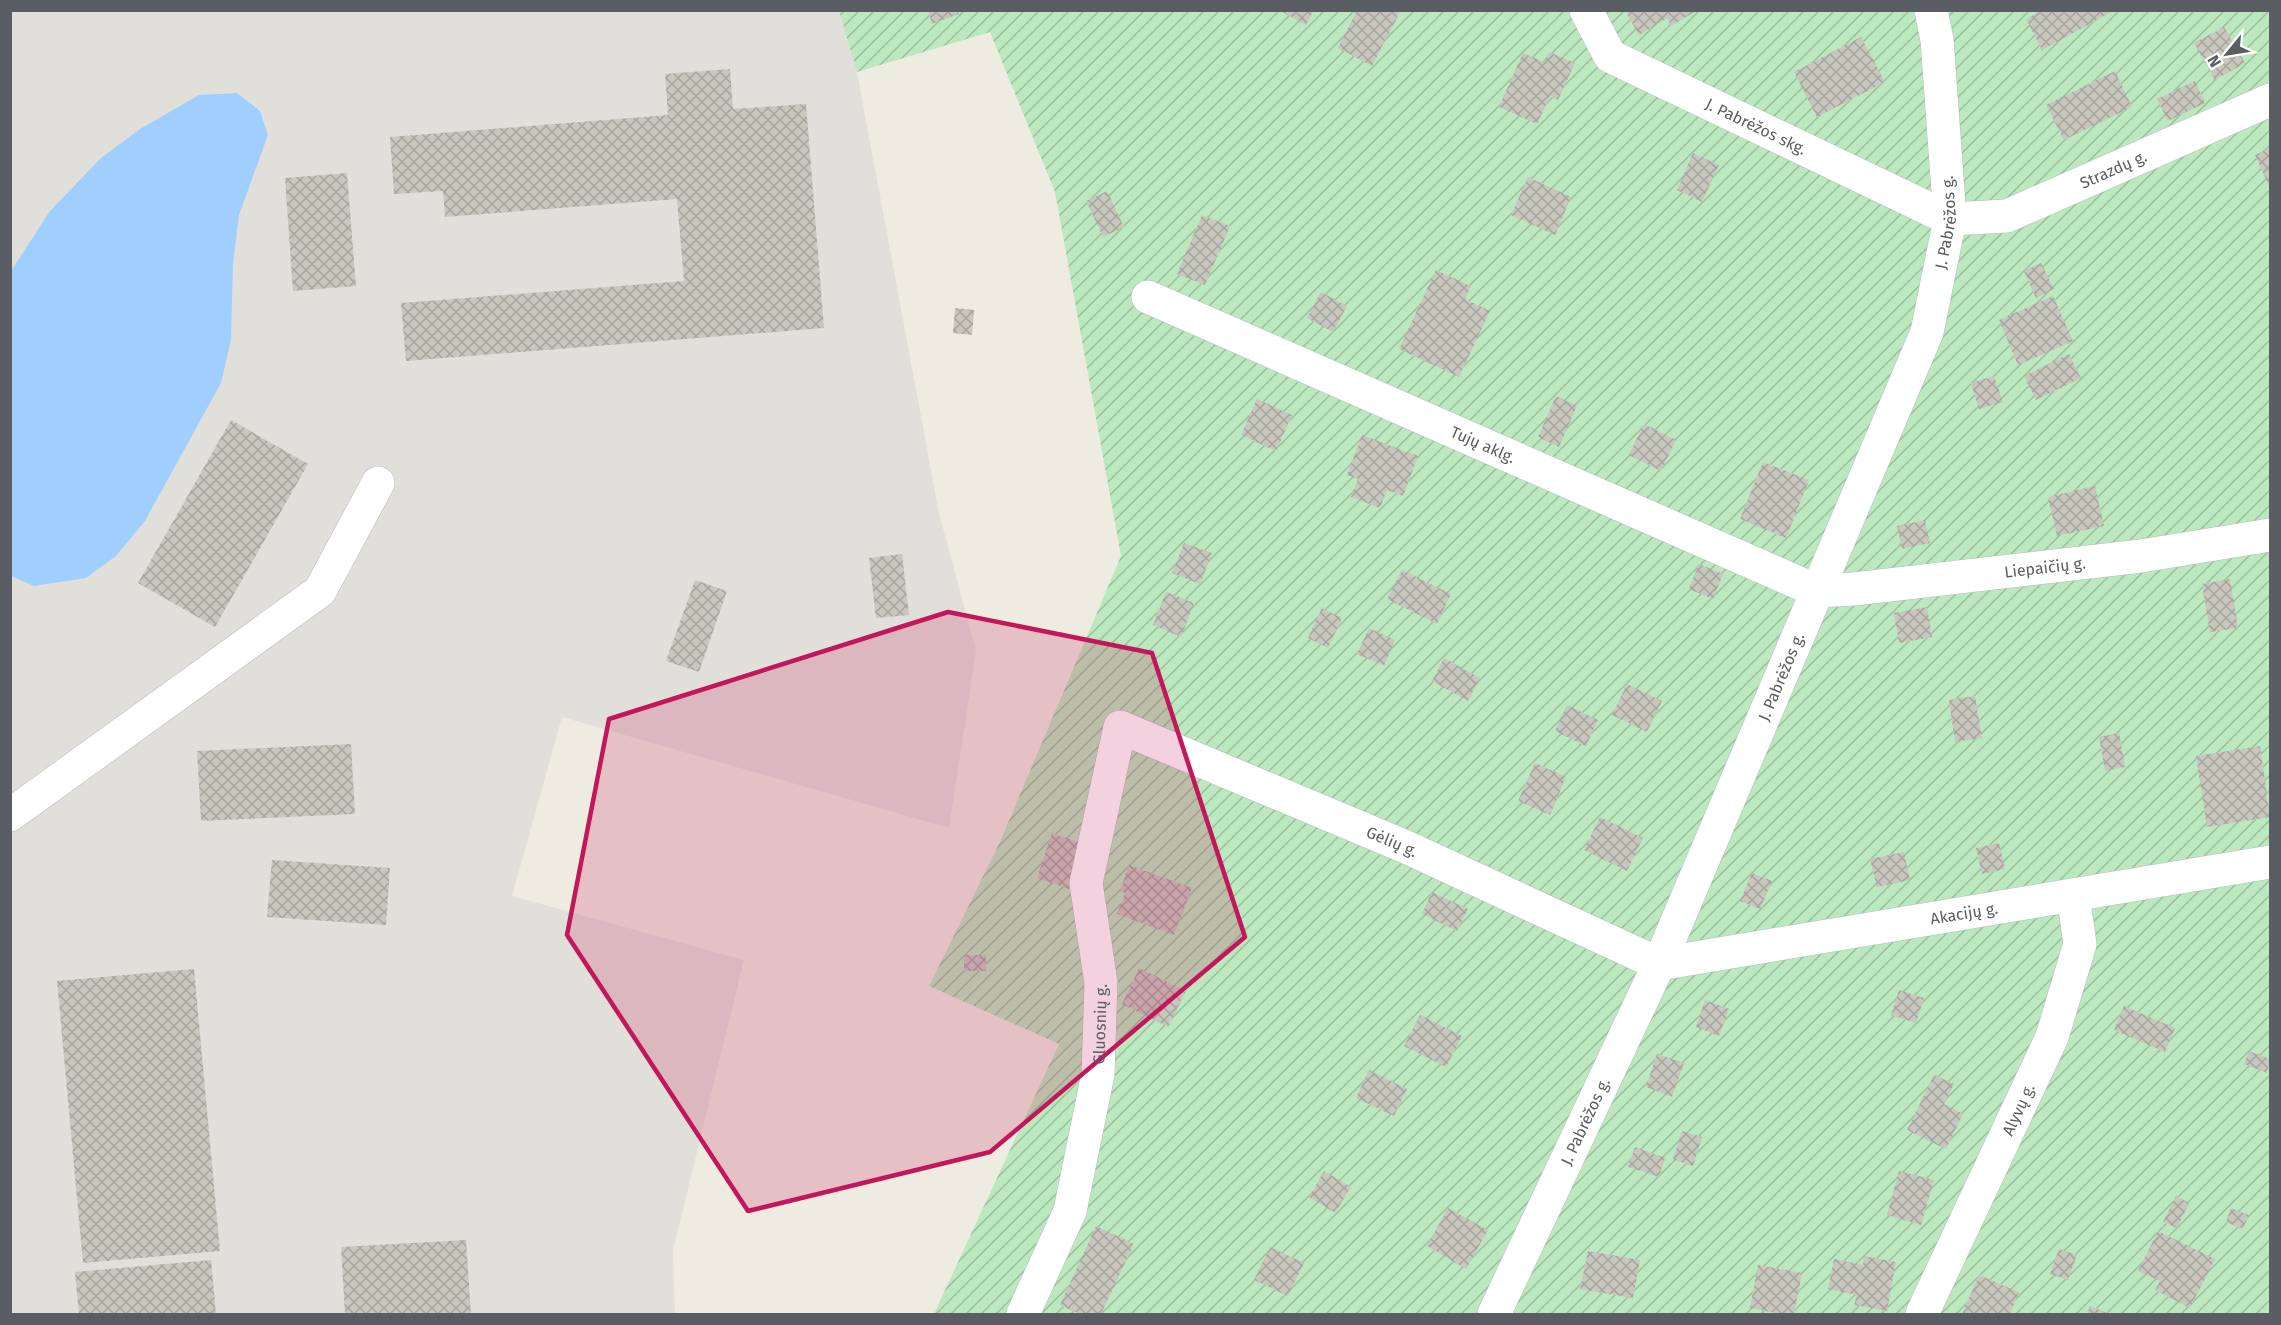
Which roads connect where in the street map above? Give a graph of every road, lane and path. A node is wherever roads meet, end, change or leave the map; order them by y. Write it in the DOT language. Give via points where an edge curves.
graph roads {
  1 [pos="1586,10"];
  2 [pos="1931,10"];
  3 [pos="2271,100"];
  4 [pos="1950,219"];
  5 [pos="1148,297"];
  6 [pos="378,483"];
  7 [pos="2271,535"];
  8 [pos="1817,591"];
  9 [pos="1120,727"];
  10 [pos="10,815"];
  11 [pos="2271,862"];
  12 [pos="2073,895"];
  13 [pos="1659,964"];
  14 [pos="1023,1314"];
  15 [pos="1494,1314"];
  16 [pos="1922,1314"];
  1 -- 4 [label="street, J. Pabrėžos skg." via="1610,56"];
  2 -- 4 [label="street, J. Pabrėžos g." via="1937,40"];
  3 -- 4 [label="street, Strazdų g." via="2007,216"];
  4 -- 8 [label="street, J. Pabrėžos g." via="1927,332"];
  5 -- 8 [label="street, Tujų aklg."];
  6 -- 10 [label="street" via="320,591"];
  7 -- 8 [label="street, Liepaičių g." via="2141,556"];
  8 -- 13 [label="street, J. Pabrėžos g."];
  9 -- 13 [label="street, Gėlių g." via="1406,847"];
  9 -- 14 [label="street, Gluosnių g." via="1086,883 1101,983 1098,1074 1070,1210"];
  11 -- 12 [label="street, Akacijų g."];
  12 -- 13 [label="street, Akacijų g."];
  12 -- 16 [label="street, Alyvų g." via="2080,944 2052,1037"];
  13 -- 15 [label="street, J. Pabrėžos g."];
}
